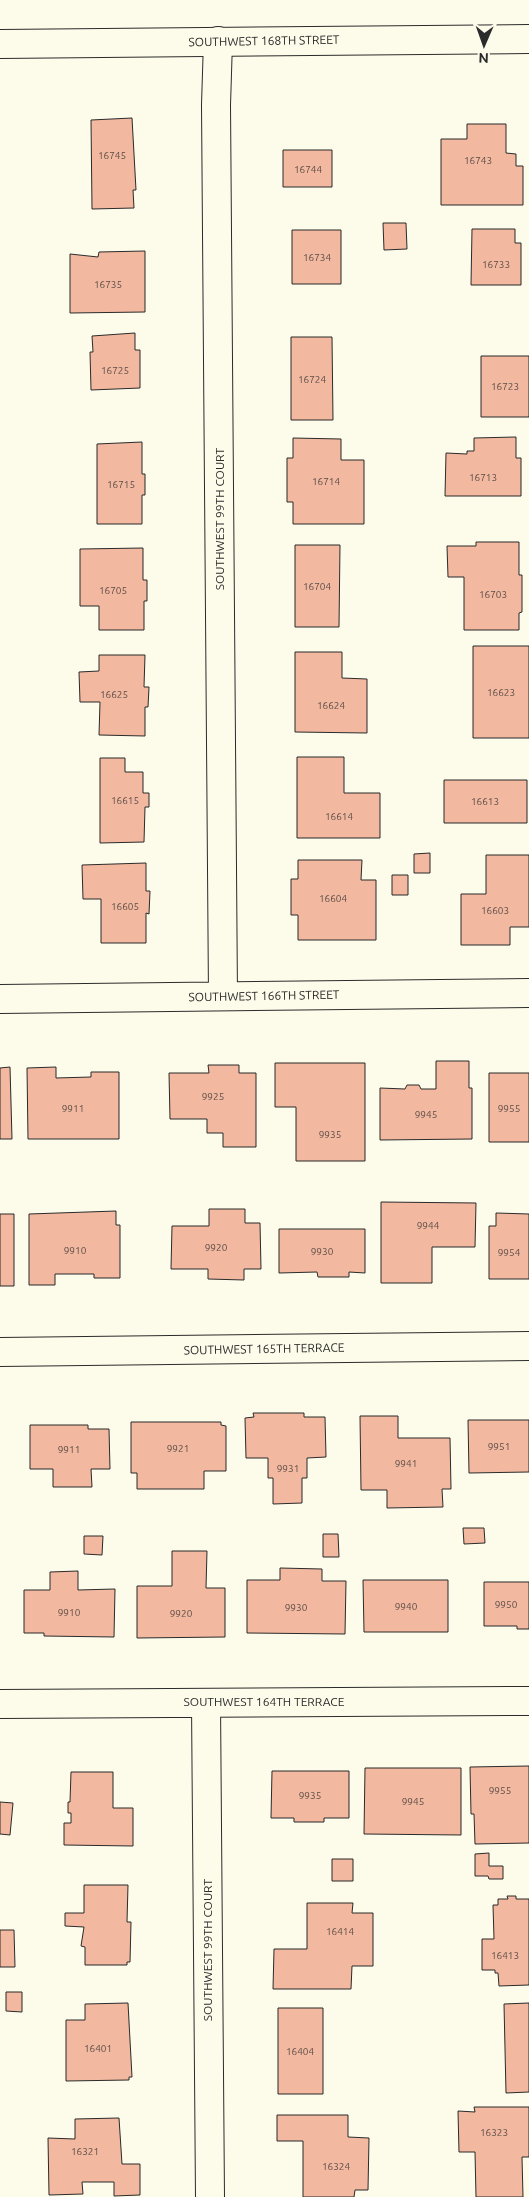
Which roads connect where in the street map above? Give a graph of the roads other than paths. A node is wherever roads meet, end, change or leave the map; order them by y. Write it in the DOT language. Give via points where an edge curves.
graph roads {
  1 [pos="529,39"];
  2 [pos="218,41"];
  3 [pos="0,44"];
  4 [pos="529,992"];
  5 [pos="223,996"];
  6 [pos="0,999"];
  7 [pos="529,1346"];
  8 [pos="0,1352"];
  9 [pos="206,1702"];
  10 [pos="529,1702"];
  11 [pos="0,1704"];
  12 [pos="210,2197"];
  1 -- 2 [label="street, SOUTHWEST 168TH STREET"];
  2 -- 3 [label="street, SOUTHWEST 168TH STREET"];
  2 -- 5 [label="street, SOUTHWEST 99TH COURT"];
  4 -- 5 [label="street, SOUTHWEST 166TH STREET"];
  5 -- 6 [label="street, SOUTHWEST 166TH STREET"];
  7 -- 8 [label="street, SOUTHWEST 165TH TERRACE"];
  9 -- 10 [label="street, SOUTHWEST 164TH TERRACE"];
  9 -- 11 [label="street, SOUTHWEST 164TH TERRACE"];
  9 -- 12 [label="street, SOUTHWEST 99TH COURT"];
}
